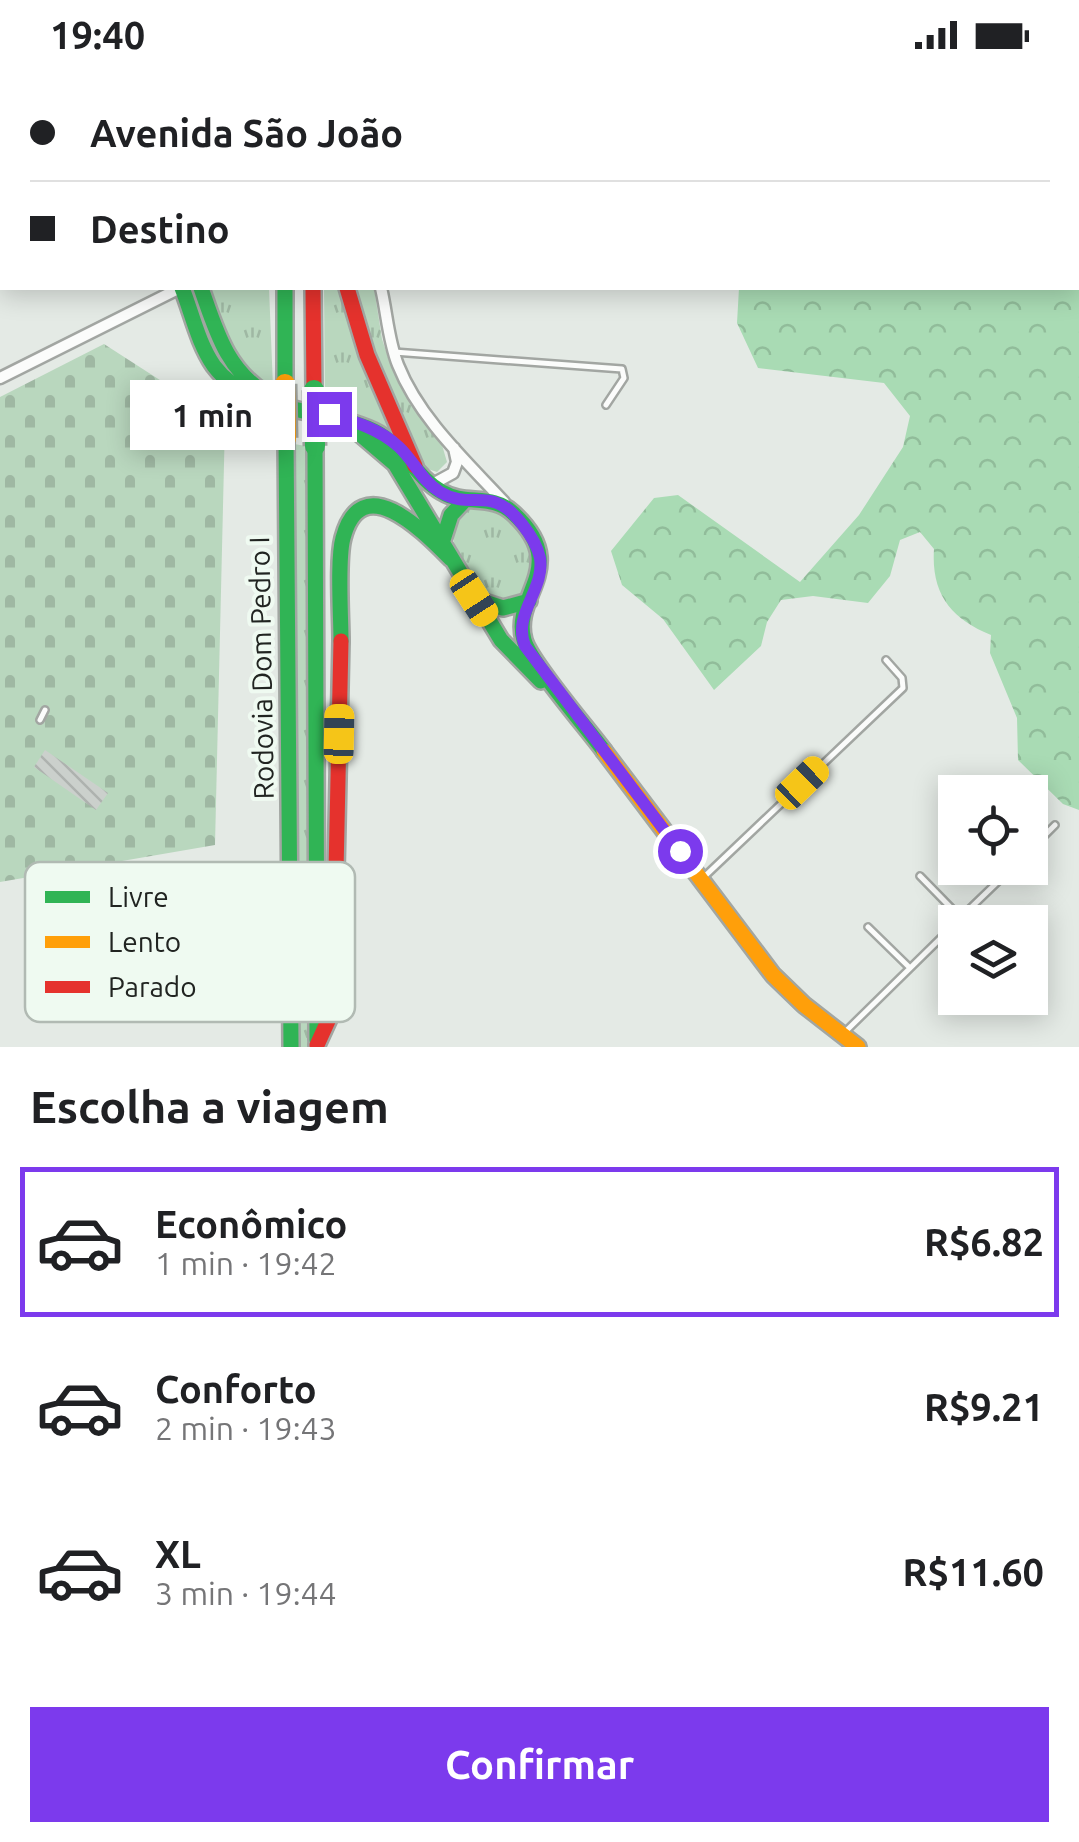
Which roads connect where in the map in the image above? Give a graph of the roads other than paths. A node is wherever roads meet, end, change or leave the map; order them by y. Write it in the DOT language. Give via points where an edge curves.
graph roads {
  1 [pos="177,290"];
  2 [pos="182,290"];
  3 [pos="202,290"];
  4 [pos="284,290"];
  5 [pos="313,290"];
  6 [pos="349,290"];
  7 [pos="380,290"];
  8 [pos="394,352"];
  9 [pos="0,378"];
  10 [pos="308,399"];
  11 [pos="606,404"];
  12 [pos="329,414"];
  13 [pos="454,447"];
  14 [pos="415,466"];
  15 [pos="431,485"];
  16 [pos="465,500"];
  17 [pos="507,506"];
  18 [pos="446,551"];
  19 [pos="474,598"];
  20 [pos="530,601"];
  21 [pos="886,660"];
  22 [pos="571,709"];
  23 [pos="45,710"];
  24 [pos="40,720"];
  25 [pos="1055,826"];
  26 [pos="1048,833"];
  27 [pos="289,862"];
  28 [pos="316,862"];
  29 [pos="336,862"];
  30 [pos="920,876"];
  31 [pos="702,880"];
  32 [pos="994,885"];
  33 [pos="944,905"];
  34 [pos="974,905"];
  35 [pos="868,927"];
  36 [pos="938,940"];
  37 [pos="910,968"];
  38 [pos="291,1022"];
  39 [pos="328,1022"];
  40 [pos="844,1039"];
  41 [pos="317,1046"];
  42 [pos="291,1047"];
  1 -- 9 [label="street"];
  2 -- 10 [label="main road" via="214,365 233,387 260,400"];
  3 -- 10 [label="main road" via="235,372 253,388"];
  4 -- 27 [label="main road, Rodovia Dom Pedro I, bridge"];
  5 -- 10 [label="main road, Rodovia Dom Pedro I"];
  6 -- 14 [label="main road" via="367,355"];
  7 -- 8 [label="street"];
  8 -- 11 [label="lane" via="622,369 624,378"];
  8 -- 13 [label="street" via="414,396"];
  10 -- 12 [label="main road"];
  10 -- 28 [label="main road, Rodovia Dom Pedro I, bridge" via="315,446"];
  12 -- 14 [label="main road" via="383,436"];
  12 -- 18 [label="main road" via="395,464"];
  13 -- 15 [label="street" via="453,473"];
  13 -- 17 [label="street"];
  14 -- 15 [label="main road"];
  15 -- 16 [label="main road"];
  16 -- 17 [label="main road"];
  16 -- 18 [label="main road" via="450,514"];
  17 -- 20 [label="main road" via="539,554 539,581"];
  18 -- 19 [label="main road"];
  18 -- 29 [label="main road" via="385,506 358,512 343,538"];
  19 -- 20 [label="main road" via="500,610"];
  19 -- 22 [label="main road" via="512,653"];
  20 -- 22 [label="main road" via="522,638"];
  21 -- 31 [label="lane" via="902,688"];
  22 -- 31 [label="main road"];
  23 -- 24 [label="lane"];
  25 -- 26 [label="lane"];
  30 -- 33 [label="lane"];
  31 -- 40 [label="main road" via="774,974"];
  32 -- 34 [label="lane"];
  35 -- 37 [label="lane"];
  36 -- 37 [label="lane"];
  37 -- 40 [label="lane"];
  38 -- 42 [label="main road, Rodovia Dom Pedro I, bridge"];
  39 -- 41 [label="main road"];
}
